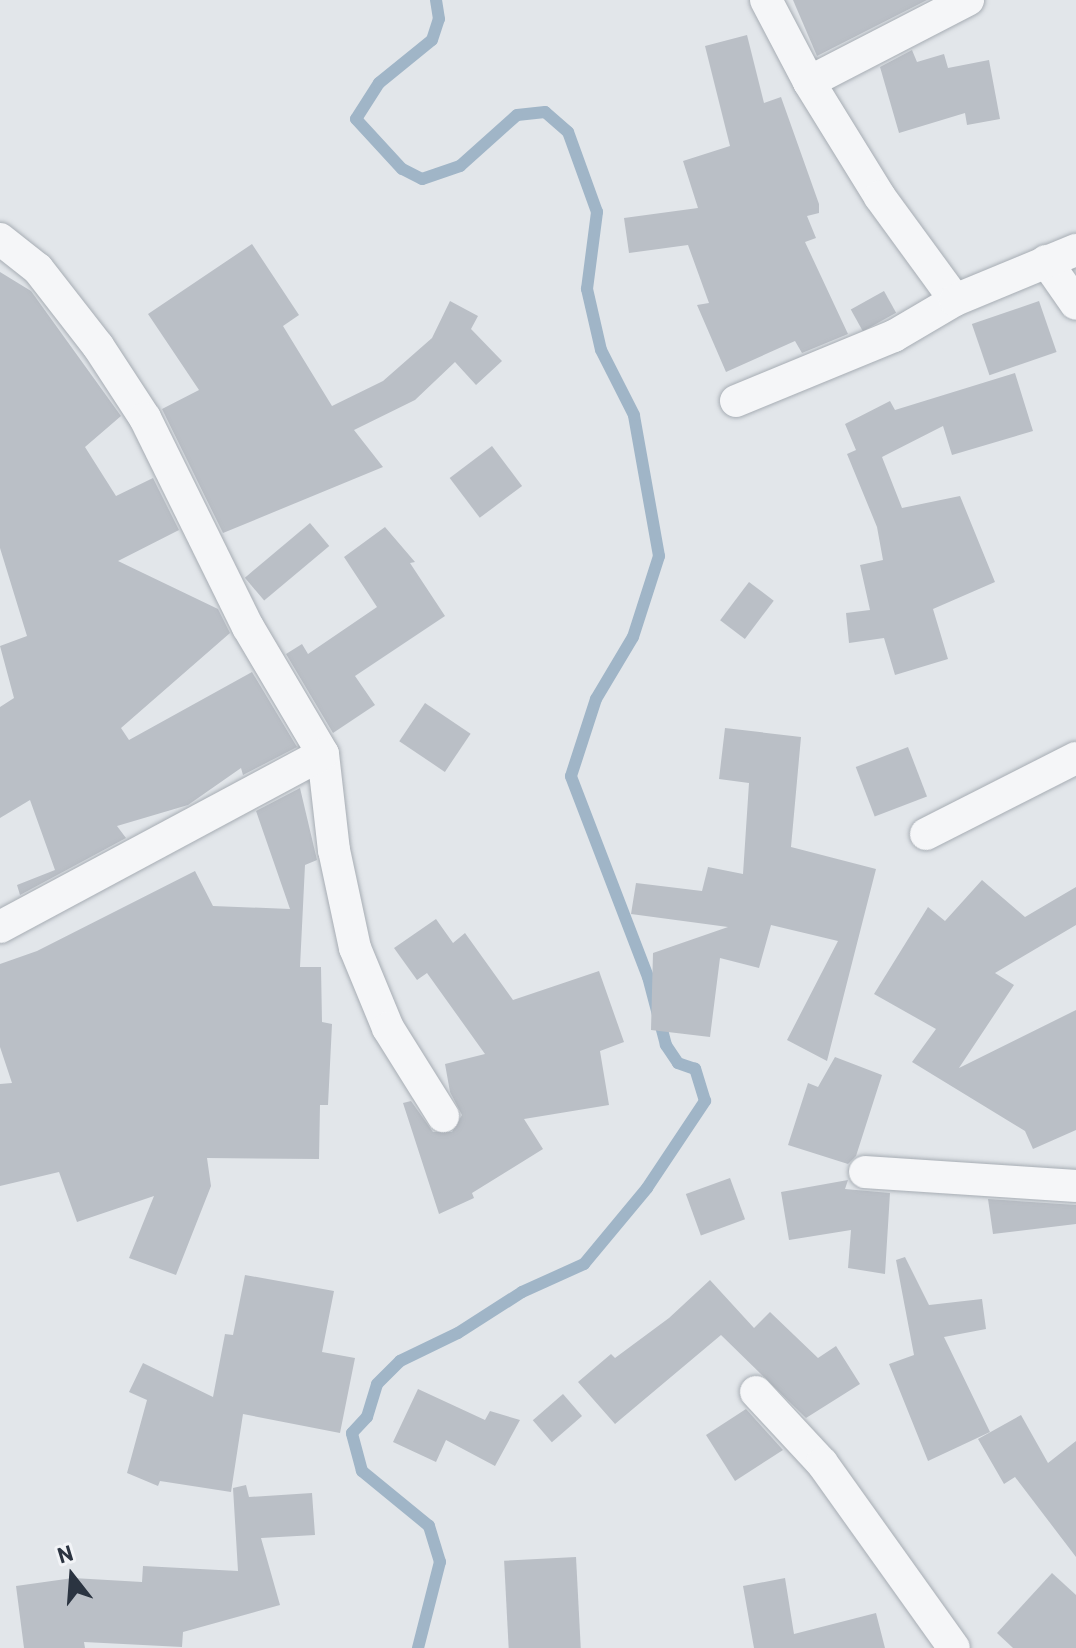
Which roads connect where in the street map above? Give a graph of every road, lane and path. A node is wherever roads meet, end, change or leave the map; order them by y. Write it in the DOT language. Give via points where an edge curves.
graph roads {
  1 [pos="766,0"];
  2 [pos="968,0"];
  3 [pos="809,82"];
  4 [pos="0,239"];
  5 [pos="1076,250"];
  6 [pos="1046,261"];
  7 [pos="955,300"];
  8 [pos="1076,304"];
  9 [pos="736,401"];
  10 [pos="323,754"];
  11 [pos="1076,758"];
  12 [pos="926,834"];
  13 [pos="0,927"];
  14 [pos="443,1116"];
  15 [pos="865,1172"];
  16 [pos="1076,1186"];
  17 [pos="756,1392"];
  18 [pos="954,1648"];
  1 -- 3 [label="street"];
  2 -- 3 [label="street"];
  3 -- 7 [label="street" via="880,197"];
  4 -- 10 [label="street" via="38,269 145,418 248,627"];
  5 -- 6 [label="street"];
  6 -- 7 [label="street"];
  6 -- 8 [label="street"];
  7 -- 9 [label="street" via="894,336"];
  10 -- 13 [label="street"];
  10 -- 14 [label="street" via="334,850 355,948 388,1028"];
  11 -- 12 [label="street"];
  15 -- 16 [label="street"];
  17 -- 18 [label="street" via="831,1475"];
}
